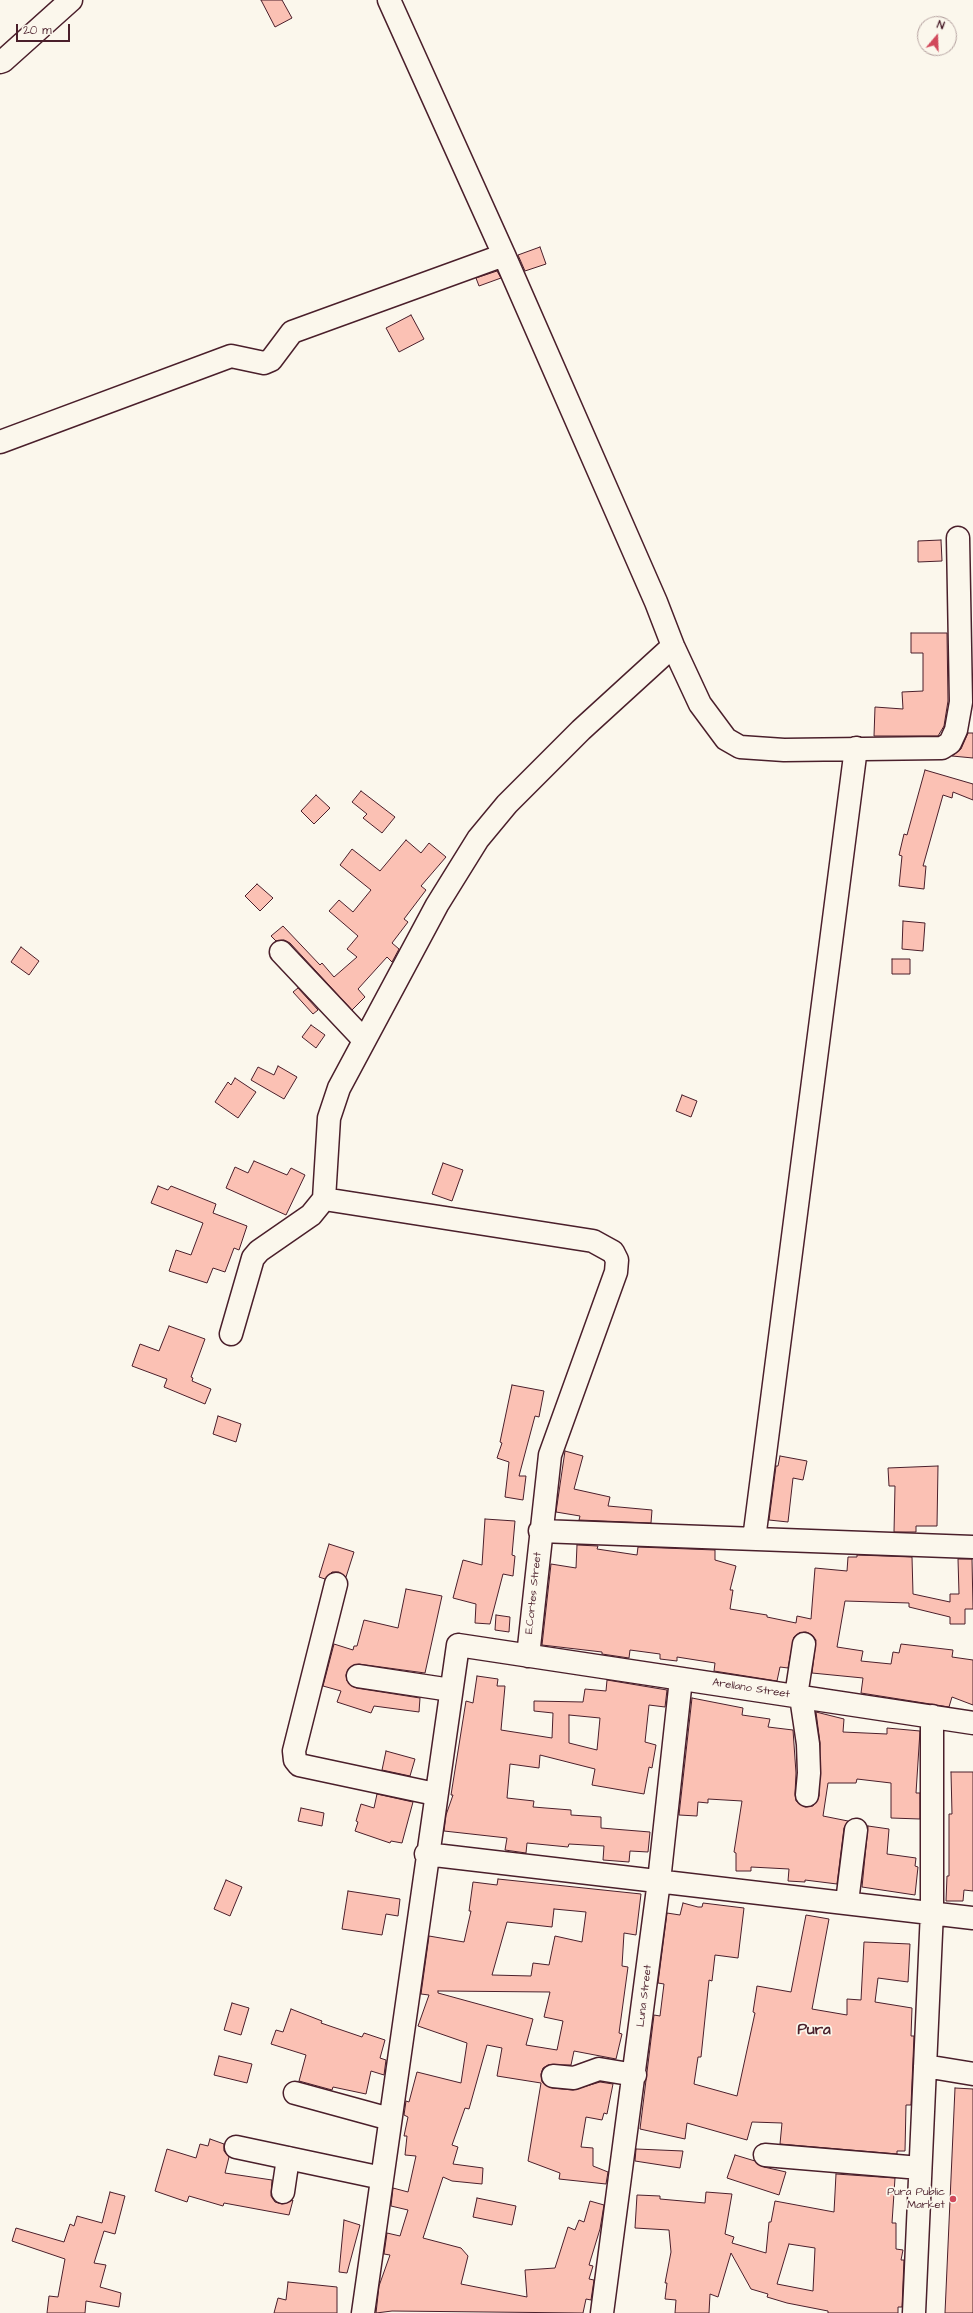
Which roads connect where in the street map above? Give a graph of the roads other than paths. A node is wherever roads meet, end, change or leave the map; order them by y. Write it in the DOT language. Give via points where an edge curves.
graph roads {
  1 [pos="71,0"];
  2 [pos="389,0"];
  3 [pos="0,62"];
  4 [pos="504,255"];
  5 [pos="0,442"];
  6 [pos="958,538"];
  7 [pos="673,646"];
  8 [pos="965,726"];
  9 [pos="856,748"];
  10 [pos="281,952"];
  11 [pos="364,1040"];
  12 [pos="324,1199"];
  13 [pos="230,1334"];
  14 [pos="540,1531"];
  15 [pos="754,1539"];
  16 [pos="973,1547"];
  17 [pos="336,1584"];
  18 [pos="804,1644"];
  19 [pos="528,1656"];
  20 [pos="358,1676"];
  21 [pos="681,1679"];
  22 [pos="451,1690"];
  23 [pos="799,1696"];
  24 [pos="932,1716"];
  25 [pos="973,1723"];
  26 [pos="435,1794"];
  27 [pos="807,1795"];
  28 [pos="856,1830"];
  29 [pos="426,1854"];
  30 [pos="659,1881"];
  31 [pos="847,1902"];
  32 [pos="932,1911"];
  33 [pos="973,1918"];
  34 [pos="925,2066"];
  35 [pos="973,2074"];
  36 [pos="635,2075"];
  37 [pos="553,2076"];
  38 [pos="295,2093"];
  39 [pos="390,2119"];
  40 [pos="236,2147"];
  41 [pos="765,2155"];
  42 [pos="288,2158"];
  43 [pos="920,2168"];
  44 [pos="382,2178"];
  45 [pos="283,2192"];
  46 [pos="363,2313"];
  47 [pos="602,2313"];
  48 [pos="914,2313"];
  1 -- 3 [label="street"];
  2 -- 4 [label="street"];
  4 -- 5 [label="street" via="292,332 272,360 264,363 231,356"];
  4 -- 7 [label="street"];
  6 -- 8 [label="street" via="961,694"];
  7 -- 9 [label="street" via="700,704 726,739 740,747"];
  7 -- 11 [label="street" via="581,730 507,804 478,839 437,905"];
  8 -- 9 [label="street" via="950,744 942,748"];
  9 -- 15 [label="street"];
  10 -- 11 [label="street"];
  11 -- 12 [label="street" via="339,1088 328,1118"];
  12 -- 13 [label="street" via="311,1215 252,1258"];
  12 -- 14 [label="street, E.Cortes Street" via="593,1241 614,1252 617,1260 616,1272 550,1455"];
  14 -- 15 [label="street"];
  14 -- 19 [label="street, E.Cortes Street"];
  15 -- 16 [label="street"];
  17 -- 26 [label="street" via="294,1751 295,1760 299,1765"];
  18 -- 23 [label="street"];
  19 -- 21 [label="street, Arellano Street"];
  19 -- 22 [label="street, Arellano Street" via="458,1645"];
  20 -- 22 [label="street"];
  21 -- 23 [label="street, Arellano Street"];
  21 -- 30 [label="street, Luna Street"];
  22 -- 26 [label="street"];
  23 -- 24 [label="street, Arellano Street"];
  23 -- 27 [label="street" via="808,1744"];
  24 -- 25 [label="street, Arellano Street"];
  24 -- 32 [label="street"];
  26 -- 29 [label="street"];
  28 -- 31 [label="street"];
  29 -- 30 [label="street"];
  29 -- 39 [label="street"];
  30 -- 31 [label="street"];
  30 -- 36 [label="street, Luna Street"];
  31 -- 32 [label="street"];
  32 -- 33 [label="street"];
  32 -- 34 [label="street"];
  34 -- 35 [label="street"];
  34 -- 43 [label="street"];
  36 -- 37 [label="street" via="599,2069 574,2078"];
  36 -- 47 [label="street, Luna Street"];
  38 -- 39 [label="street"];
  39 -- 44 [label="street"];
  40 -- 42 [label="street"];
  41 -- 43 [label="street"];
  42 -- 44 [label="street"];
  42 -- 45 [label="street"];
  43 -- 48 [label="street"];
  44 -- 46 [label="street"];
}
